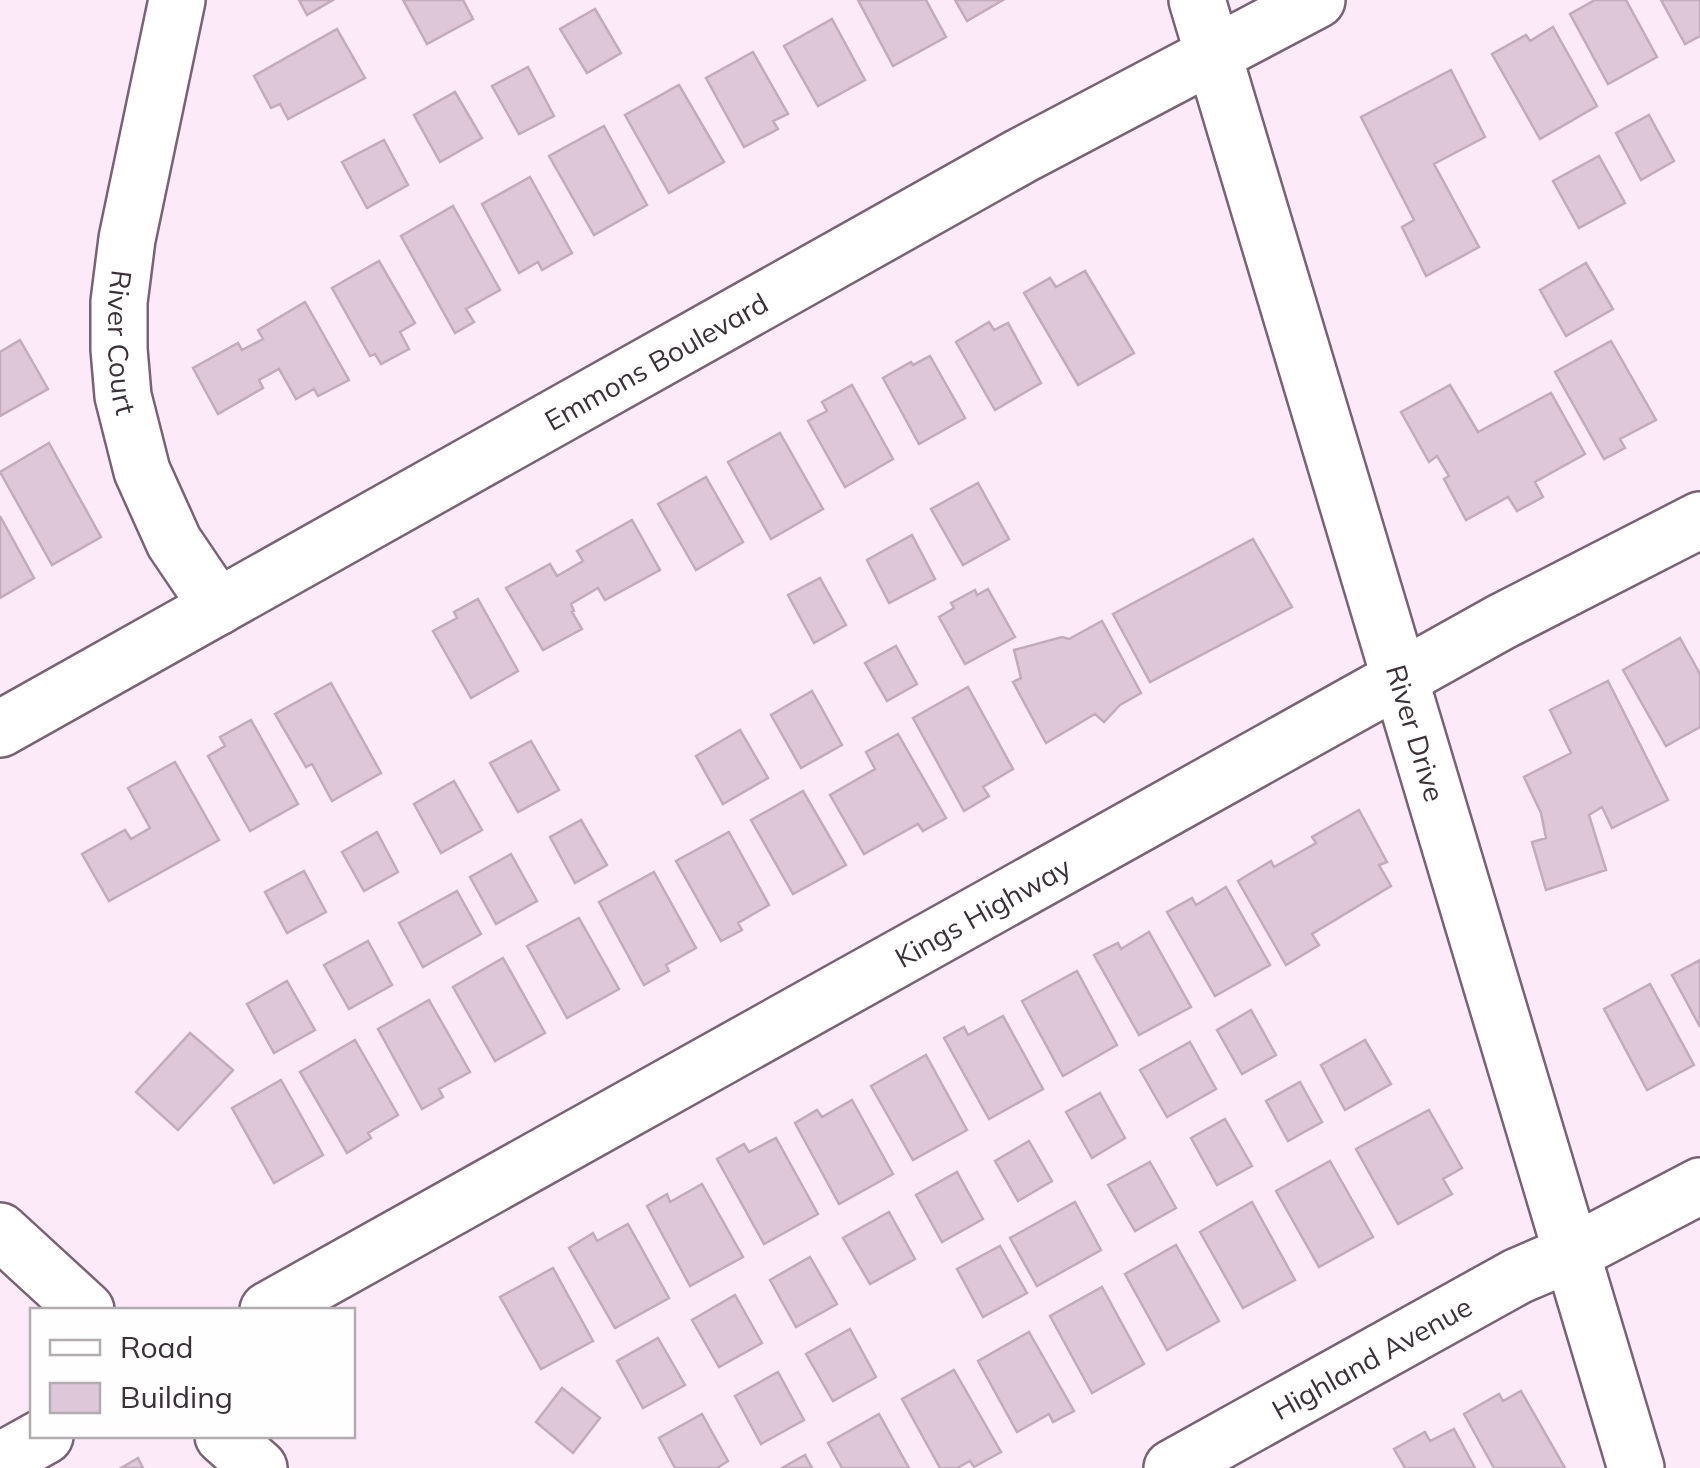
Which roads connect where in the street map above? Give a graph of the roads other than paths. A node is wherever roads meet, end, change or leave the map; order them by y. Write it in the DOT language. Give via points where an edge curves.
graph roads {
  1 [pos="177,0"];
  2 [pos="1197,0"];
  3 [pos="1317,0"];
  4 [pos="1213,55"];
  5 [pos="1700,520"];
  6 [pos="218,606"];
  7 [pos="1400,678"];
  8 [pos="0,729"];
  9 [pos="1700,1186"];
  10 [pos="0,1231"];
  11 [pos="1572,1253"];
  12 [pos="84,1308"];
  13 [pos="272,1308"];
  14 [pos="41,1438"];
  15 [pos="224,1438"];
  16 [pos="0,1461"];
  17 [pos="259,1468"];
  18 [pos="1172,1468"];
  19 [pos="1636,1468"];
  1 -- 6 [label="street, River Court" via="127,240 118,349 142,471 174,542"];
  2 -- 4 [label="street, River Drive"];
  3 -- 4 [label="street, Emmons Boulevard"];
  4 -- 6 [label="street, Emmons Boulevard"];
  4 -- 7 [label="street, River Drive"];
  5 -- 7 [label="street, Kings Highway"];
  6 -- 8 [label="street, Emmons Boulevard"];
  7 -- 11 [label="street, River Drive"];
  7 -- 13 [label="street, Kings Highway"];
  9 -- 11 [label="street, Highland Avenue"];
  10 -- 12 [label="street"];
  11 -- 18 [label="street, Highland Avenue" via="1518,1276"];
  11 -- 19 [label="street, River Drive"];
  14 -- 16 [label="street"];
  15 -- 17 [label="street"];
}
